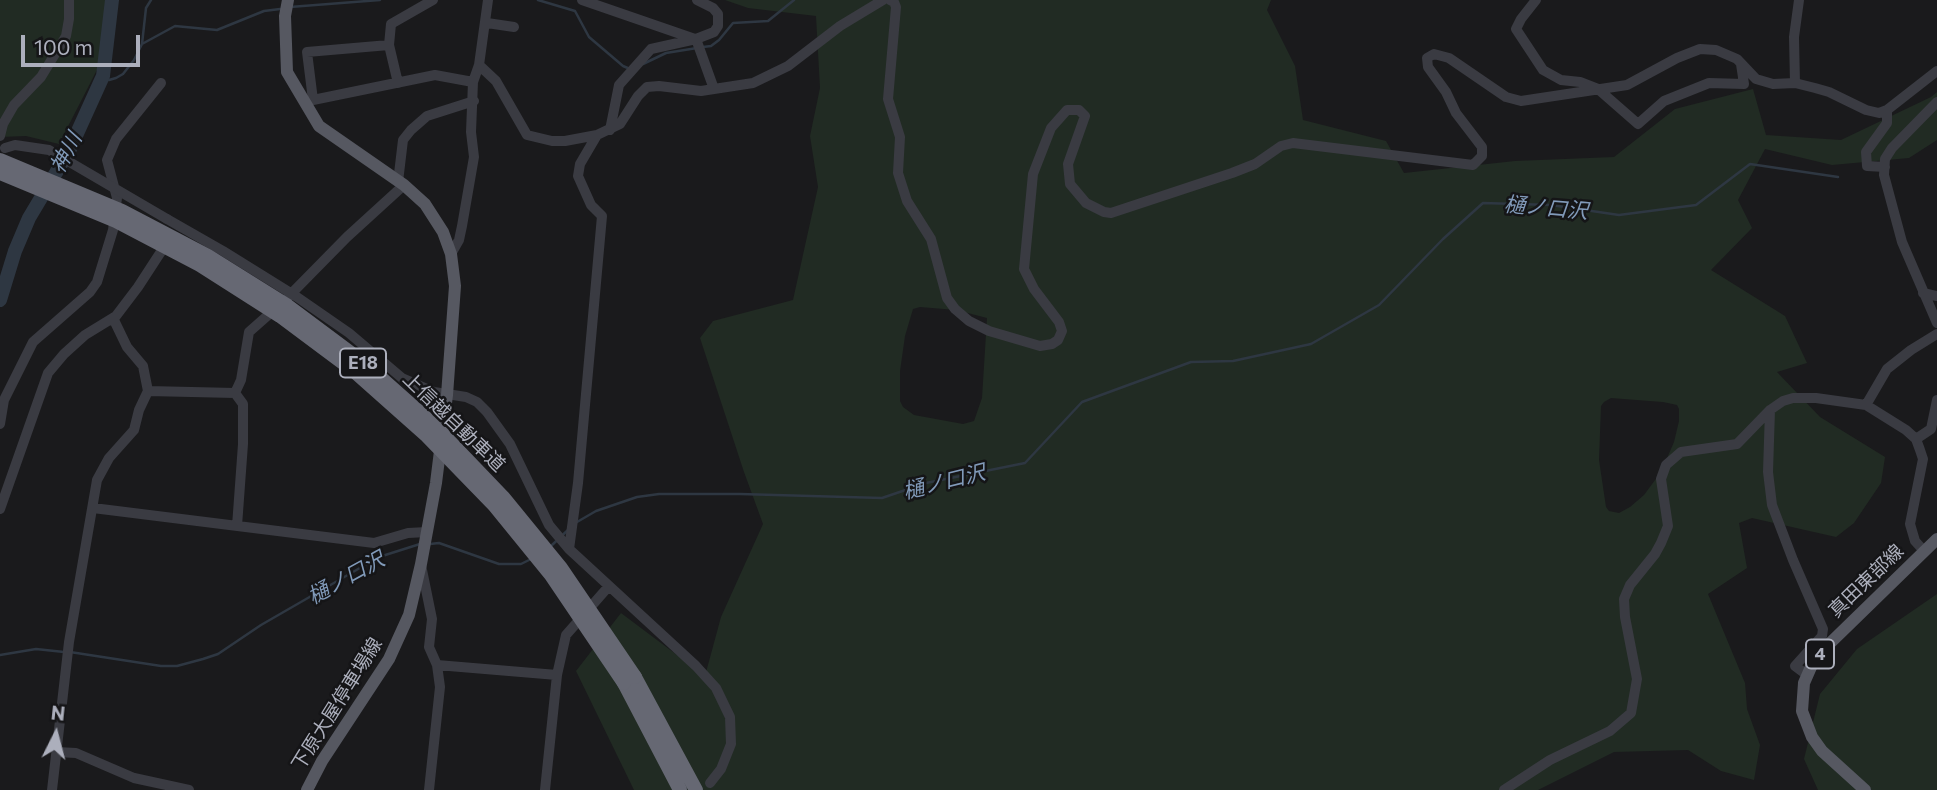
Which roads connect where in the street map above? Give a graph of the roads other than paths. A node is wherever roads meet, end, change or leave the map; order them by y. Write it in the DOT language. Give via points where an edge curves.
graph roads {
  1 [pos="69,0"];
  2 [pos="433,0"];
  3 [pos="488,0"];
  4 [pos="582,0"];
  5 [pos="697,0"];
  6 [pos="883,0"];
  7 [pos="890,0"];
  8 [pos="1536,0"];
  9 [pos="1799,0"];
  10 [pos="287,5"];
  11 [pos="486,23"];
  12 [pos="514,27"];
  13 [pos="696,39"];
  14 [pos="389,45"];
  15 [pos="1740,62"];
  16 [pos="479,65"];
  17 [pos="1935,74"];
  18 [pos="473,82"];
  19 [pos="161,83"];
  20 [pos="398,83"];
  21 [pos="1795,83"];
  22 [pos="714,89"];
  23 [pos="1598,89"];
  24 [pos="474,101"];
  25 [pos="1937,102"];
  26 [pos="1887,110"];
  27 [pos="610,130"];
  28 [pos="597,135"];
  29 [pos="1,147"];
  30 [pos="1885,167"];
  31 [pos="0,173"];
  32 [pos="401,183"];
  33 [pos="177,225"];
  34 [pos="451,254"];
  35 [pos="1923,293"];
  36 [pos="292,294"];
  37 [pos="1937,296"];
  38 [pos="113,318"];
  39 [pos="1937,323"];
  40 [pos="1937,334"];
  41 [pos="148,391"];
  42 [pos="235,393"];
  43 [pos="447,395"];
  44 [pos="1937,400"];
  45 [pos="1866,405"];
  46 [pos="1770,410"];
  47 [pos="0,424"];
  48 [pos="1916,439"];
  49 [pos="93,508"];
  50 [pos="0,509"];
  51 [pos="237,526"];
  52 [pos="1937,539"];
  53 [pos="425,540"];
  54 [pos="569,549"];
  55 [pos="1924,551"];
  56 [pos="421,564"];
  57 [pos="609,586"];
  58 [pos="437,665"];
  59 [pos="557,675"];
  60 [pos="1807,675"];
  61 [pos="630,680"];
  62 [pos="57,752"];
  63 [pos="703,787"];
  64 [pos="52,790"];
  65 [pos="189,790"];
  66 [pos="307,790"];
  67 [pos="429,790"];
  68 [pos="545,790"];
  69 [pos="680,790"];
  70 [pos="1504,790"];
  71 [pos="1864,790"];
  1 -- 29 [label="street" via="66,36 41,77 14,105 3,124"];
  2 -- 14 [label="street" via="391,24"];
  3 -- 11 [label="street"];
  4 -- 13 [label="street"];
  5 -- 13 [label="street" via="713,8 719,20 714,32"];
  6 -- 22 [label="street" via="788,66 753,83"];
  7 -- 23 [label="street" via="896,7 888,99 901,137 898,173 907,201 931,239 947,298 970,321 989,331 1040,346 1058,340 1062,331 1024,269 1033,174 1051,128 1067,110 1079,110 1085,120 1068,164 1070,184 1086,203 1111,213 1233,173 1293,143 1473,164 1482,156 1482,147 1428,67 1430,55 1449,58 1506,97 1521,101"];
  8 -- 23 [label="street" via="1517,29 1530,52 1543,69 1560,80"];
  9 -- 21 [label="street"];
  10 -- 32 [label="main road, 下原大屋停車場線" via="287,72 319,126"];
  11 -- 12 [label="street"];
  11 -- 16 [label="street"];
  13 -- 22 [label="street"];
  13 -- 27 [label="street" via="651,49 626,74 619,85"];
  14 -- 20 [label="street"];
  14 -- 20 [label="street" via="307,52 313,100"];
  15 -- 21 [label="street" via="1756,79"];
  15 -- 23 [label="street" via="1716,50 1700,49 1627,85"];
  15 -- 23 [label="street" via="1744,84 1709,83 1664,101 1638,124"];
  16 -- 18 [label="street"];
  16 -- 28 [label="street" via="496,81 527,135 552,141"];
  17 -- 26 [label="street"];
  18 -- 20 [label="street" via="435,75"];
  18 -- 24 [label="street"];
  19 -- 47 [label="street" via="116,139 107,160 117,198 113,230 97,282 33,342 4,400"];
  21 -- 26 [label="street" via="1873,112"];
  22 -- 27 [label="street" via="647,87 620,124"];
  24 -- 32 [label="street" via="427,116 411,130 403,140"];
  24 -- 34 [label="street" via="474,157 459,240"];
  25 -- 30 [label="street" via="1892,148"];
  26 -- 30 [label="street" via="1887,123 1866,152 1867,166"];
  27 -- 28 [label="street"];
  28 -- 54 [label="street" via="578,176 590,205 602,216"];
  29 -- 33 [label="street, bridge" via="49,150"];
  29 -- 61 [label="highway, 上信越自動車道 / E18, bridge" via="197,250 288,306 363,362 435,426 503,497 561,568"];
  30 -- 35 [label="street" via="1902,242"];
  31 -- 61 [label="highway, 上信越自動車道 / E18, bridge" via="116,221 200,265 355,372 494,505"];
  32 -- 34 [label="main road, 下原大屋停車場線" via="435,217"];
  32 -- 36 [label="street"];
  33 -- 36 [label="street"];
  33 -- 38 [label="street"];
  34 -- 43 [label="main road, 下原大屋停車場線" via="455,286"];
  35 -- 37 [label="street"];
  35 -- 39 [label="street"];
  36 -- 42 [label="street" via="249,332"];
  36 -- 43 [label="street" via="349,333 402,378"];
  38 -- 41 [label="street" via="143,366"];
  38 -- 50 [label="street" via="86,335 48,373"];
  40 -- 45 [label="street" via="1887,369"];
  41 -- 42 [label="street"];
  41 -- 49 [label="street" via="134,430 97,480"];
  42 -- 51 [label="street" via="243,404 244,417"];
  43 -- 53 [label="main road, 下原大屋停車場線"];
  43 -- 54 [label="street" via="466,397 487,412 510,444 549,525"];
  44 -- 48 [label="street" via="1931,429"];
  45 -- 46 [label="street" via="1793,398"];
  45 -- 48 [label="street"];
  46 -- 60 [label="street" via="1772,505 1823,629 1795,666"];
  46 -- 70 [label="street" via="1737,444 1681,452 1666,465 1661,479 1668,526 1624,599 1637,679 1630,713 1610,731"];
  48 -- 55 [label="street" via="1923,459 1911,532"];
  49 -- 51 [label="street"];
  49 -- 62 [label="street" via="68,652"];
  51 -- 53 [label="street" via="374,543 408,533"];
  52 -- 55 [label="main road, 真田東部線 / 4"];
  53 -- 56 [label="main road, 下原大屋停車場線"];
  54 -- 57 [label="street"];
  55 -- 60 [label="main road, 真田東部線 / 4" via="1824,649"];
  56 -- 58 [label="street" via="432,619 429,647"];
  56 -- 66 [label="main road, 下原大屋停車場線" via="409,615 389,659"];
  57 -- 59 [label="street" via="566,635"];
  57 -- 63 [label="street" via="696,666 725,703 731,744 721,769"];
  58 -- 59 [label="street"];
  58 -- 67 [label="street" via="440,687"];
  59 -- 68 [label="street"];
  60 -- 71 [label="main road, 真田東部線 / 4" via="1801,701 1808,729 1822,751"];
  61 -- 63 [label="highway, 上信越自動車道 / E18"];
  61 -- 69 [label="highway, 上信越自動車道 / E18"];
  62 -- 64 [label="street"];
  62 -- 65 [label="street" via="76,753 134,778"];
}
